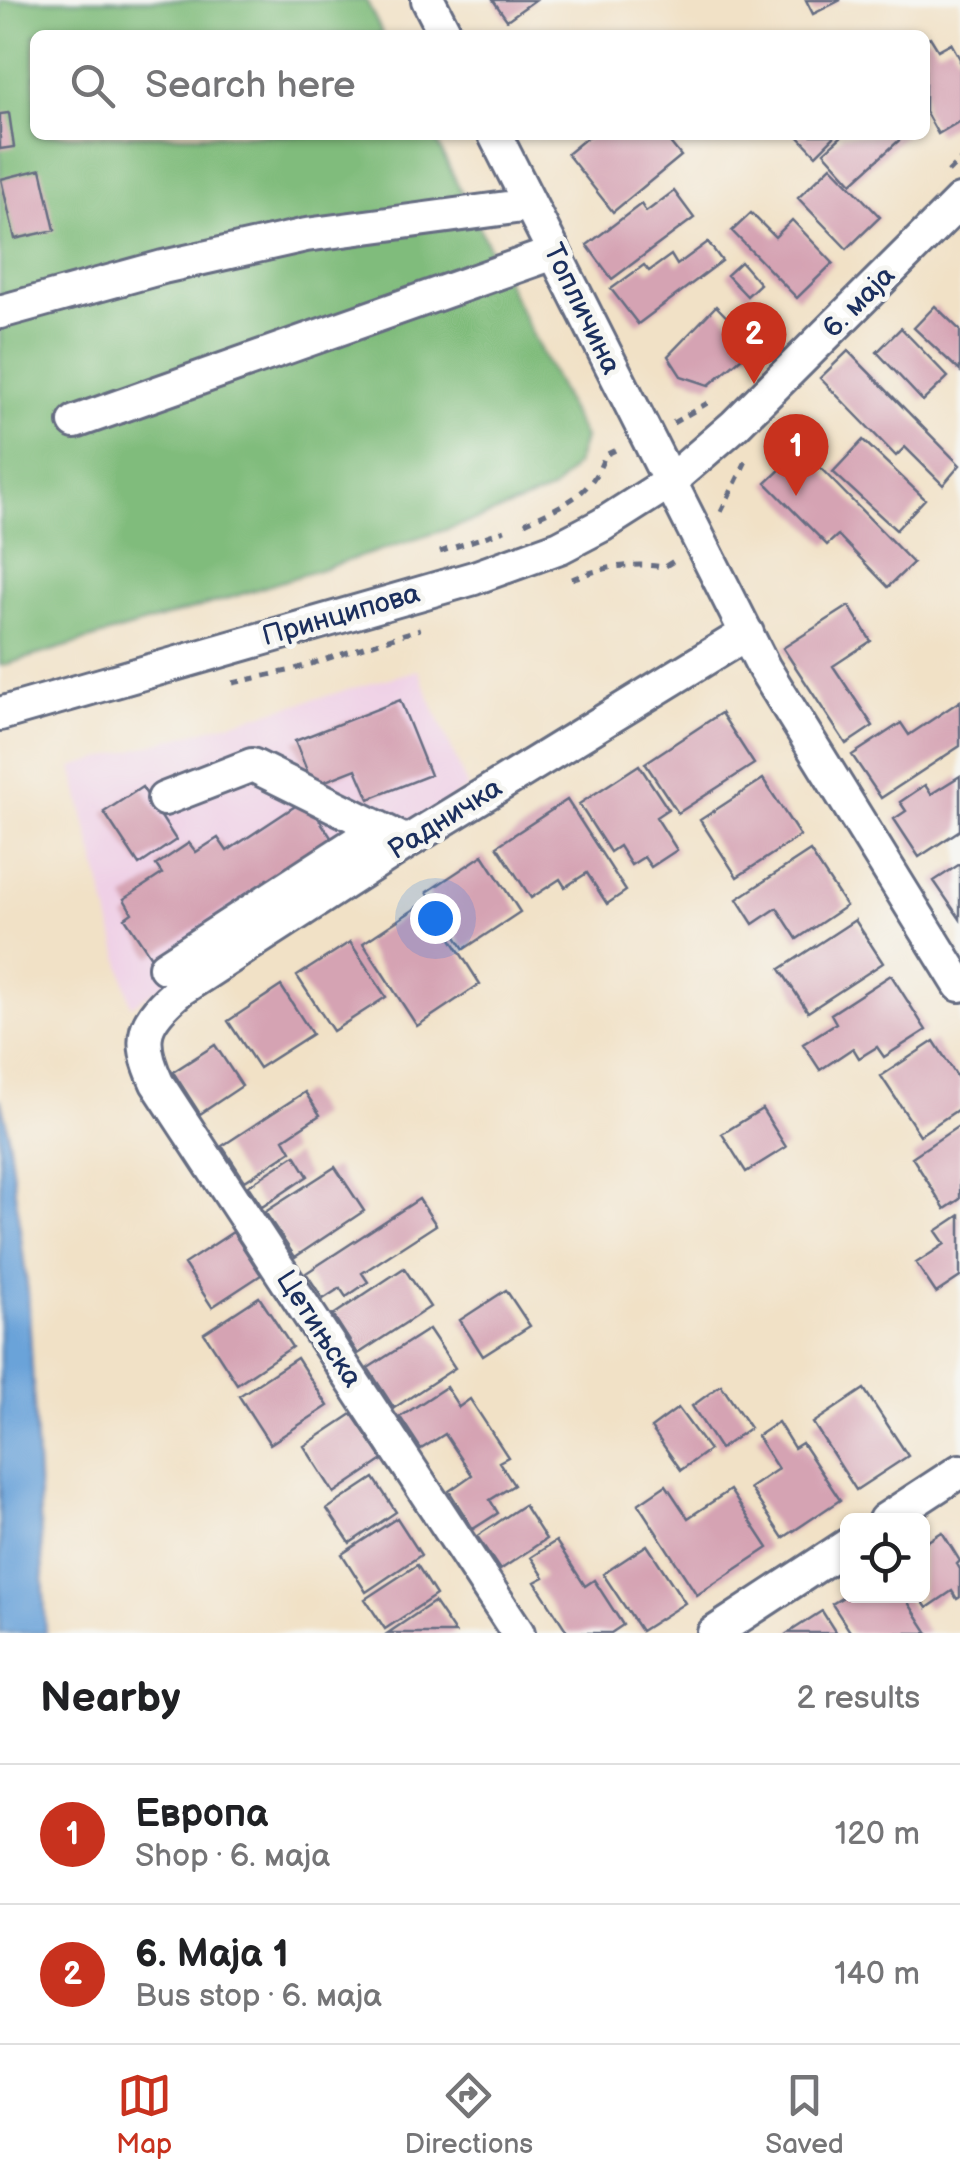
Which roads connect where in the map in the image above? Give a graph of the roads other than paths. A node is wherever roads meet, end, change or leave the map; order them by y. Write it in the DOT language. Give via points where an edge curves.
graph roads {
  1 [pos="428,0"];
  2 [pos="443,30"];
  3 [pos="498,140"];
  4 [pos="960,200"];
  5 [pos="530,205"];
  6 [pos="554,252"];
  7 [pos="0,312"];
  8 [pos="75,422"];
  9 [pos="668,484"];
  10 [pos="747,633"];
  11 [pos="0,714"];
  12 [pos="164,799"];
  13 [pos="393,835"];
  14 [pos="165,967"];
  15 [pos="960,985"];
  16 [pos="152,1018"];
  17 [pos="960,1472"];
  18 [pos="896,1513"];
  19 [pos="840,1550"];
  20 [pos="518,1633"];
  21 [pos="714,1633"];
  1 -- 2 [label="street"];
  3 -- 5 [label="street, Топличина"];
  4 -- 9 [label="street, 6. маја"];
  5 -- 6 [label="street, Топличина"];
  5 -- 7 [label="street" via="306,235"];
  6 -- 8 [label="street"];
  6 -- 9 [label="street, Топличина"];
  9 -- 10 [label="street"];
  9 -- 11 [label="street, Принципова" via="602,526 518,562"];
  10 -- 13 [label="street, Радничка"];
  10 -- 15 [label="street"];
  12 -- 13 [label="street" via="252,765"];
  13 -- 14 [label="street"];
  13 -- 16 [label="street, Радничка"];
  16 -- 20 [label="street, Цетињска" via="144,1054 157,1083"];
  17 -- 18 [label="street"];
  19 -- 21 [label="street"];
}
